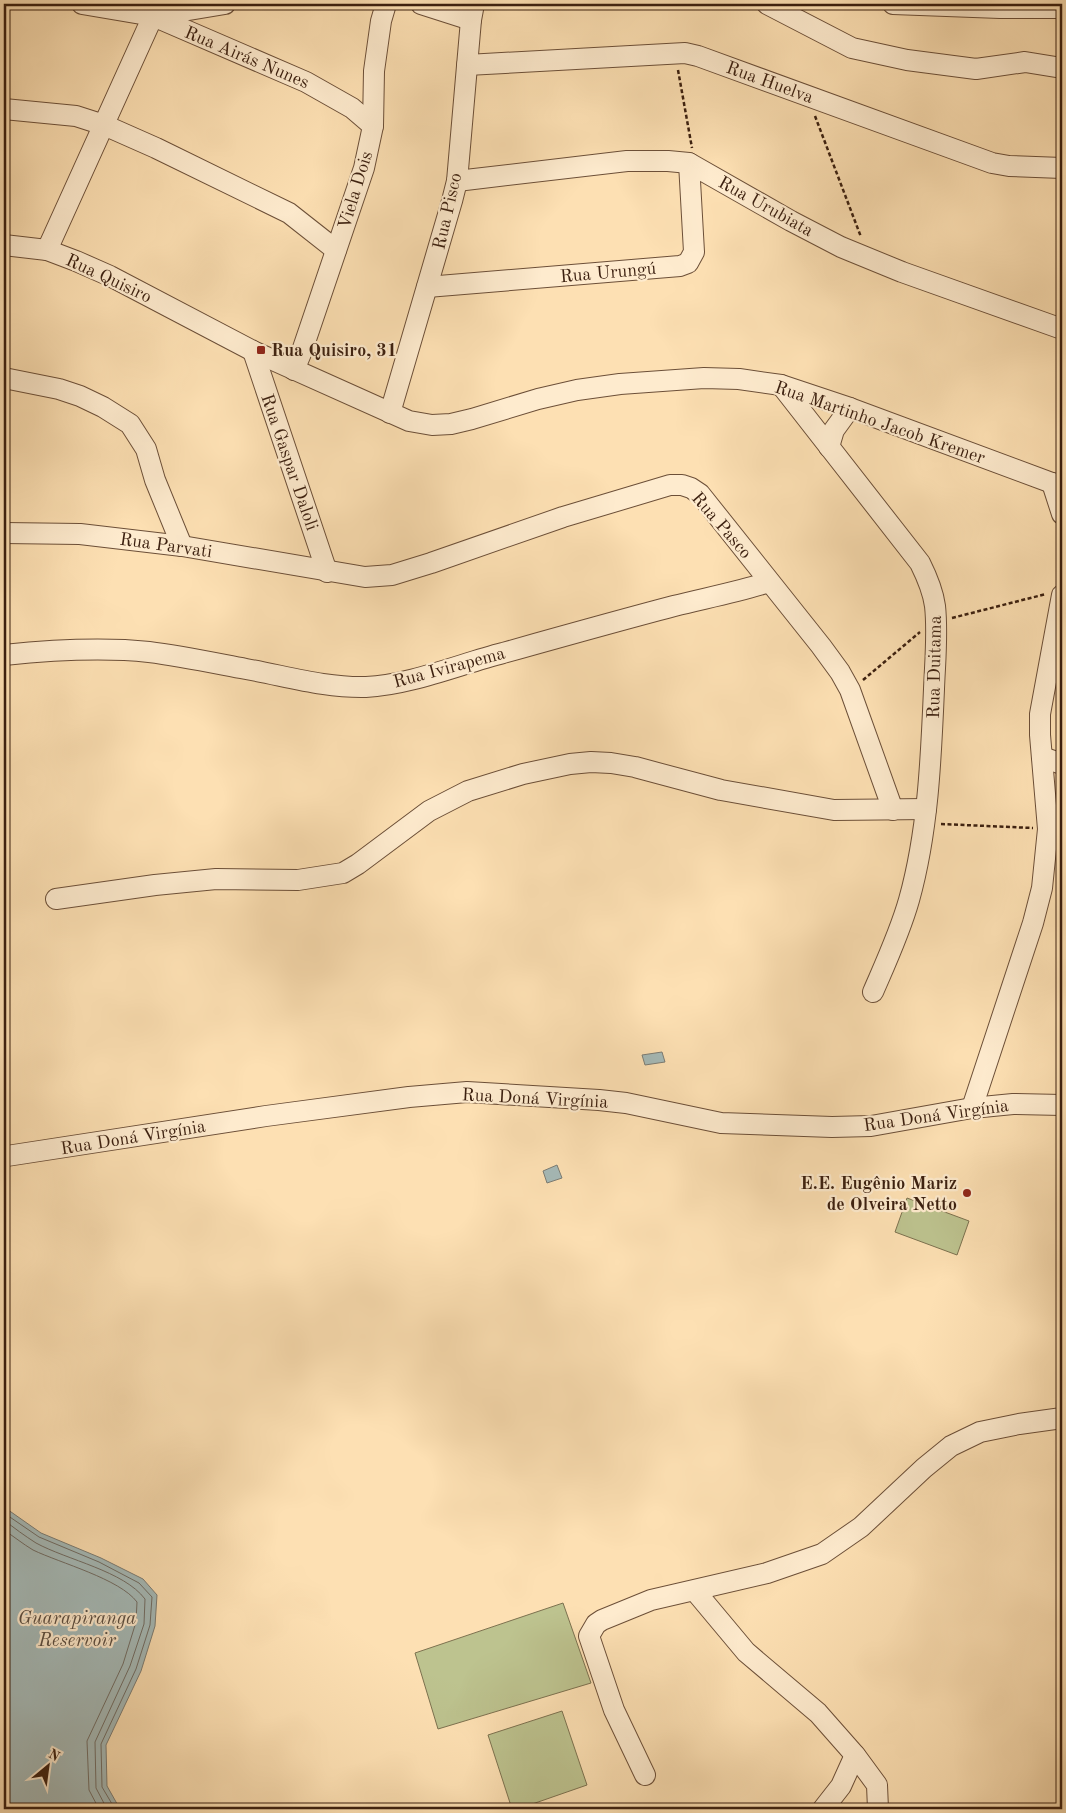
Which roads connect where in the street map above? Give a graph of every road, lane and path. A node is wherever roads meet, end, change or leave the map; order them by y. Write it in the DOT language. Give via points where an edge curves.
graph roads {
  1 [pos="82,4"];
  2 [pos="225,4"];
  3 [pos="386,4"];
  4 [pos="421,4"];
  5 [pos="767,4"];
  6 [pos="895,4"];
  7 [pos="1062,8"];
  8 [pos="472,12"];
  9 [pos="153,16"];
  10 [pos="676,54"];
  11 [pos="467,65"];
  12 [pos="1062,68"];
  13 [pos="808,96"];
  14 [pos="4,109"];
  15 [pos="104,125"];
  16 [pos="373,126"];
  17 [pos="689,163"];
  18 [pos="1061,167"];
  19 [pos="457,181"];
  20 [pos="4,245"];
  21 [pos="47,250"];
  22 [pos="336,250"];
  23 [pos="869,259"];
  24 [pos="427,287"];
  25 [pos="1060,325"];
  26 [pos="209,327"];
  27 [pos="253,351"];
  28 [pos="294,370"];
  29 [pos="4,378"];
  30 [pos="780,385"];
  31 [pos="850,408"];
  32 [pos="390,413"];
  33 [pos="829,446"];
  34 [pos="1057,479"];
  35 [pos="1062,514"];
  36 [pos="4,533"];
  37 [pos="182,546"];
  38 [pos="328,572"];
  39 [pos="769,582"];
  40 [pos="1062,595"];
  41 [pos="4,655"];
  42 [pos="1042,757"];
  43 [pos="1062,764"];
  44 [pos="893,810"];
  45 [pos="925,816"];
  46 [pos="1048,829"];
  47 [pos="56,899"];
  48 [pos="873,992"];
  49 [pos="1062,1104"];
  50 [pos="972,1108"];
  51 [pos="7,1156"];
  52 [pos="1062,1418"];
  53 [pos="695,1591"];
  54 [pos="856,1754"];
  55 [pos="645,1775"];
  56 [pos="824,1809"];
  57 [pos="878,1809"];
  1 -- 9 [label="street, Rua Airás Nunes"];
  2 -- 9 [label="street"];
  3 -- 16 [label="street, Viela Dois" via="374,71"];
  4 -- 8 [label="street"];
  5 -- 12 [label="street" via="852,48 907,60 976,68 1025,62"];
  6 -- 7 [label="street"];
  8 -- 11 [label="street, Rua Pisco"];
  9 -- 15 [label="street"];
  9 -- 16 [label="street, Rua Airás Nunes" via="306,82 352,108"];
  10 -- 11 [label="street, Rua Huelva"];
  10 -- 13 [label="street, Rua Huelva" via="698,56"];
  10 -- 17 [label="path" via="692,146"];
  11 -- 19 [label="street, Rua Pisco"];
  13 -- 18 [label="street, Rua Huelva" via="992,163"];
  13 -- 23 [label="path"];
  14 -- 15 [label="street" via="76,116"];
  15 -- 21 [label="street"];
  15 -- 22 [label="street" via="289,213"];
  16 -- 22 [label="street, Viela Dois" via="364,168"];
  17 -- 19 [label="street, Rua Urubiata" via="627,161"];
  17 -- 23 [label="street, Rua Urubiata" via="791,222"];
  17 -- 24 [label="street, Rua Urungú" via="694,252 688,263"];
  19 -- 24 [label="street, Rua Pisco"];
  20 -- 21 [label="street, Rua Quisiro"];
  21 -- 26 [label="street, Rua Quisiro" via="110,276"];
  22 -- 28 [label="street, Viela Dois"];
  23 -- 25 [label="street, Rua Urubiata"];
  24 -- 32 [label="street, Rua Pisco"];
  26 -- 27 [label="street, Rua Martinho Jacob Kremer"];
  27 -- 28 [label="street, Rua Martinho Jacob Kremer"];
  27 -- 38 [label="street, Rua Gaspar Daloli"];
  28 -- 32 [label="street, Rua Martinho Jacob Kremer"];
  29 -- 37 [label="street" via="80,396 130,424 146,449"];
  30 -- 31 [label="street, Rua Martinho Jacob Kremer"];
  30 -- 32 [label="street, Rua Martinho Jacob Kremer" via="704,378 620,384 538,399 452,424 409,421"];
  30 -- 33 [label="street, Rua Duitama"];
  31 -- 33 [label="street" via="834,430"];
  31 -- 34 [label="street, Rua Martinho Jacob Kremer"];
  33 -- 45 [label="street, Rua Duitama" via="920,563 933,597 936,622"];
  34 -- 35 [label="street"];
  36 -- 37 [label="street, Rua Parvati" via="80,534"];
  37 -- 38 [label="street, Rua Parvati"];
  38 -- 39 [label="street, Rua Pasco" via="365,577 392,575 563,517 651,490 682,485 700,494"];
  39 -- 41 [label="street, Rua Ivirapema" via="399,683 367,687 313,682 149,652 51,650"];
  39 -- 44 [label="street, Rua Pasco" via="821,646 850,690"];
  40 -- 42 [label="street" via="1040,714"];
  42 -- 43 [label="street"];
  42 -- 46 [label="street"];
  44 -- 45 [label="street"];
  44 -- 47 [label="street" via="834,810 721,790 619,764 584,762 522,774 468,791 430,811 343,873 298,880 216,880 155,885"];
  45 -- 46 [label="path"];
  45 -- 48 [label="street, Rua Duitama" via="909,900"];
  46 -- 50 [label="street" via="1042,888 1035,915"];
  49 -- 50 [label="street, Rua Doná Virgínia"];
  50 -- 51 [label="street, Rua Doná Virgínia" via="871,1126 813,1126 721,1123 626,1103 467,1092 276,1115"];
  52 -- 53 [label="street" via="980,1432 951,1446 861,1527 822,1554 767,1573"];
  53 -- 54 [label="street" via="746,1652 818,1713"];
  53 -- 55 [label="street" via="651,1600 602,1620 589,1636 614,1710"];
  54 -- 56 [label="street"];
  54 -- 57 [label="street" via="877,1785"];
}
